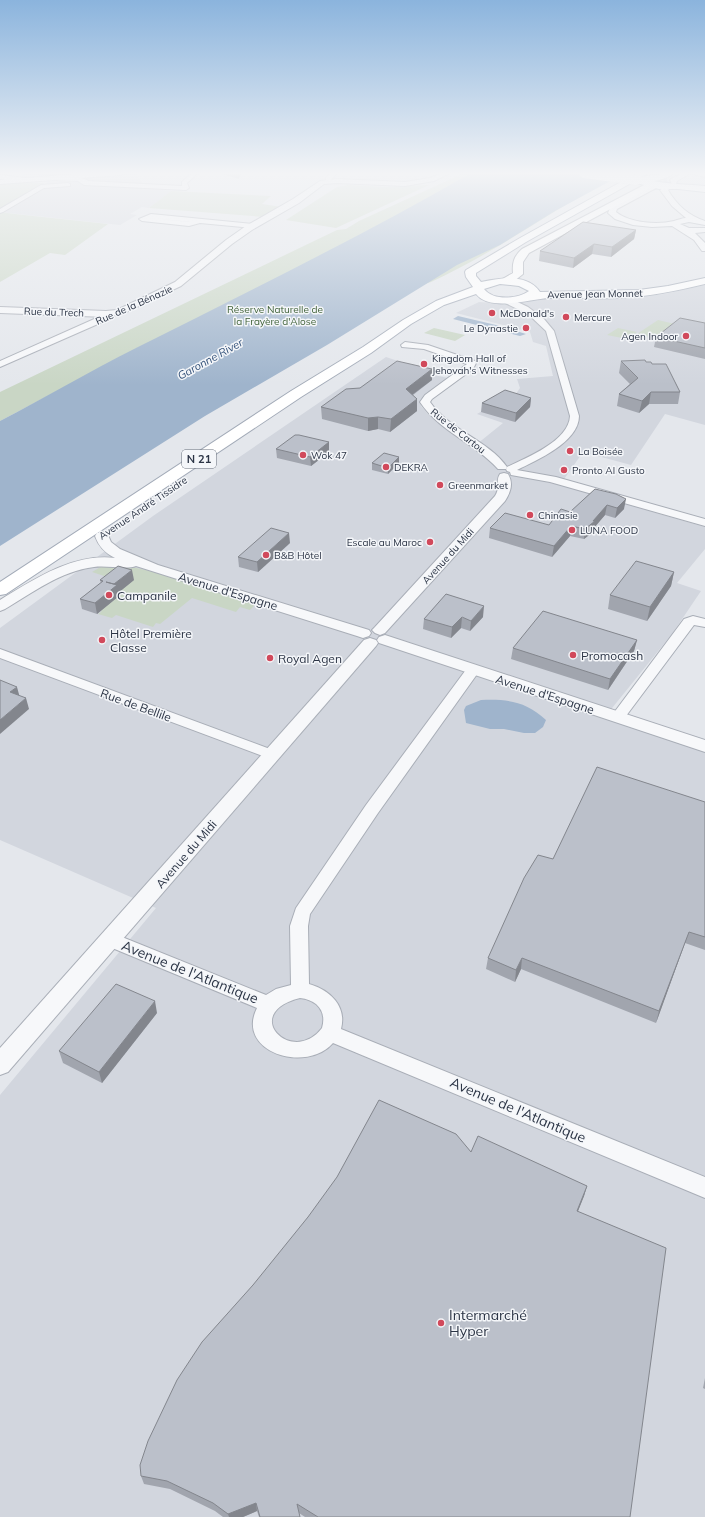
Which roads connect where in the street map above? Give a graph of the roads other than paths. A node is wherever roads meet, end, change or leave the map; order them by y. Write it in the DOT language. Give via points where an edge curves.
graph roads {
  1 [pos="228,244"];
  2 [pos="517,244"];
  3 [pos="539,244"];
  4 [pos="546,244"];
  5 [pos="485,264"];
  6 [pos="705,277"];
  7 [pos="502,281"];
  8 [pos="705,281"];
  9 [pos="479,288"];
  10 [pos="531,292"];
  11 [pos="491,298"];
  12 [pos="506,300"];
  13 [pos="0,310"];
  14 [pos="109,314"];
  15 [pos="533,314"];
  16 [pos="405,345"];
  17 [pos="367,350"];
  18 [pos="0,364"];
  19 [pos="321,379"];
  20 [pos="508,471"];
  21 [pos="705,523"];
  22 [pos="102,536"];
  23 [pos="153,568"];
  24 [pos="0,590"];
  25 [pos="0,603"];
  26 [pos="0,606"];
  27 [pos="705,623"];
  28 [pos="374,636"];
  29 [pos="0,653"];
  30 [pos="473,670"];
  31 [pos="618,717"];
  32 [pos="705,746"];
  33 [pos="273,755"];
  34 [pos="111,940"];
  35 [pos="300,990"];
  36 [pos="268,1004"];
  37 [pos="330,1033"];
  38 [pos="0,1064"];
  39 [pos="705,1188"];
  1 -- 14 [label="street, Rue de la Bénazie" via="172,288"];
  2 -- 5 [label="main road"];
  3 -- 7 [label="main road" via="520,255 517,264 518,274"];
  4 -- 10 [label="main road, Avenue Jean Monnet" via="530,253 524,265"];
  5 -- 7 [label="main road" via="476,271 475,276"];
  5 -- 9 [label="main road" via="470,272"];
  6 -- 10 [label="main road, Avenue Jean Monnet" via="631,292"];
  7 -- 9 [label="main road, Avenue André Tissidre"];
  7 -- 10 [label="main road" via="519,282"];
  8 -- 10 [label="main road, Avenue Jean Monnet" via="666,290 630,294"];
  9 -- 11 [label="main road" via="482,294"];
  9 -- 17 [label="main road, Avenue André Tissidre" via="436,304"];
  10 -- 12 [label="main road, Avenue André Tissidre"];
  10 -- 15 [label="street" via="524,302"];
  11 -- 12 [label="main road, Avenue André Tissidre"];
  11 -- 17 [label="main road, Avenue André Tissidre" via="471,299 453,305"];
  12 -- 15 [label="street"];
  13 -- 14 [label="street, Rue du Trech"];
  14 -- 18 [label="street, Rue de la Bénazie"];
  15 -- 20 [label="street" via="551,333 575,420 569,431 546,451"];
  16 -- 20 [label="street, Rue de Cartou" via="425,347 472,363 425,402 431,411 461,436 493,457"];
  17 -- 19 [label="main road, Avenue André Tissidre"];
  19 -- 22 [label="main road, Avenue André Tissidre / N 21" via="250,433"];
  19 -- 24 [label="main road, Avenue André Tissidre / N 21"];
  20 -- 21 [label="street" via="552,479"];
  20 -- 28 [label="street, Avenue du Midi" via="505,490 500,498"];
  22 -- 23 [label="street, Avenue d'Espagne" via="111,549"];
  22 -- 25 [label="main road, Avenue André Tissidre / N 21"];
  23 -- 26 [label="street" via="104,561 86,563 61,570"];
  23 -- 28 [label="street, Avenue d'Espagne"];
  27 -- 31 [label="street" via="693,620 689,622"];
  28 -- 30 [label="street, Avenue d'Espagne"];
  28 -- 33 [label="street, Avenue du Midi"];
  29 -- 33 [label="street, Rue de Bellile"];
  30 -- 31 [label="street, Avenue d'Espagne"];
  30 -- 35 [label="street" via="372,809 302,913 299,926"];
  31 -- 32 [label="street, Avenue d'Espagne"];
  33 -- 34 [label="street, Avenue du Midi"];
  34 -- 36 [label="street, Avenue de l'Atlantique"];
  34 -- 38 [label="street, Avenue du Midi"];
  35 -- 36 [label="street" via="282,994"];
  35 -- 37 [label="street" via="316,994 329,1004 334,1023"];
  36 -- 37 [label="street" via="262,1020 263,1028 266,1036 282,1048 304,1050 319,1044"];
  37 -- 39 [label="street, Avenue de l'Atlantique"];
}
